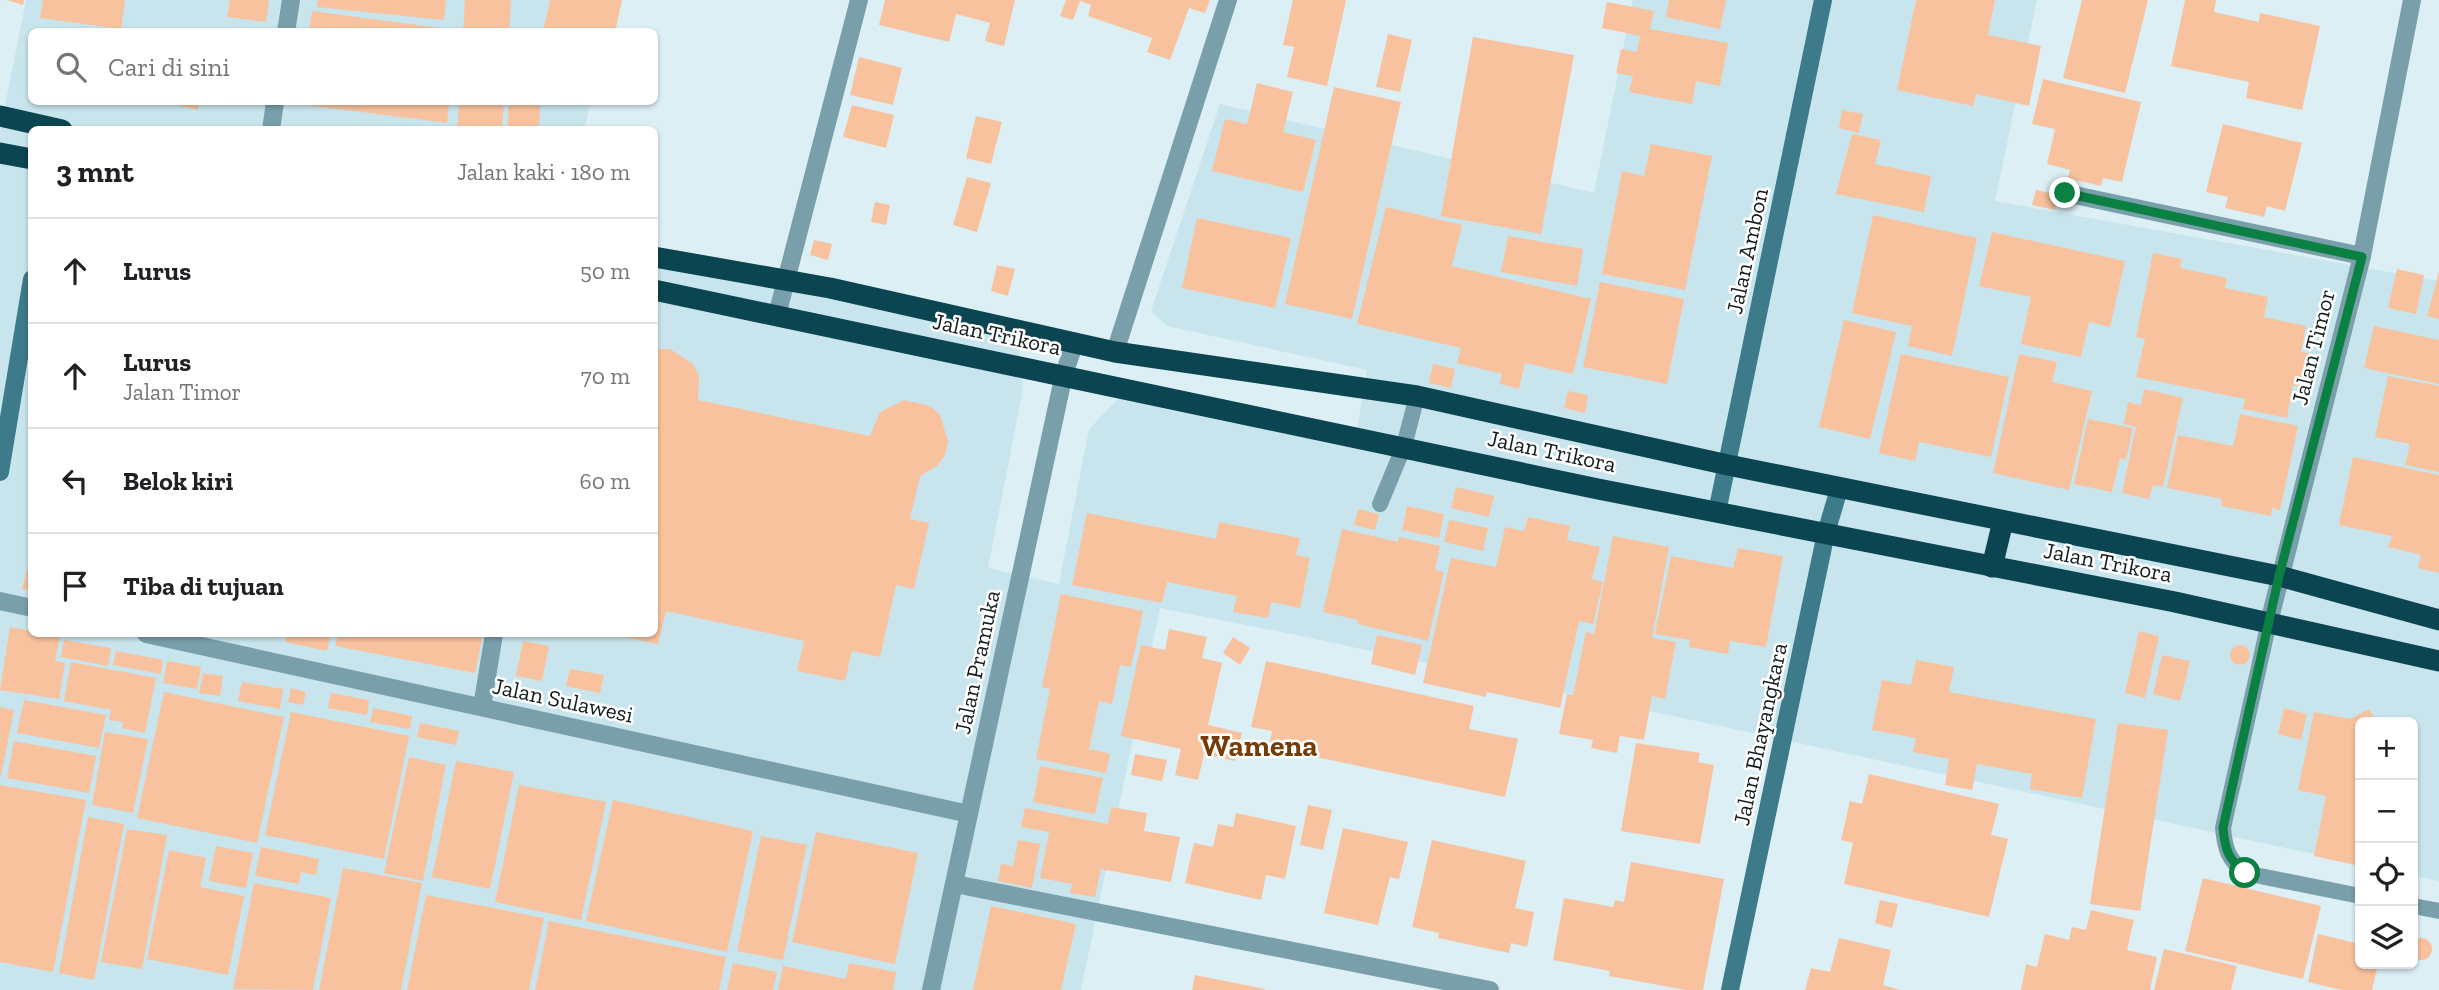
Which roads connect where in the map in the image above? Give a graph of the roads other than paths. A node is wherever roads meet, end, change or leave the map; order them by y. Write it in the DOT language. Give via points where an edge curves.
graph roads {
  1 [pos="291,0"];
  2 [pos="859,0"];
  3 [pos="1228,0"];
  4 [pos="1823,0"];
  5 [pos="2412,0"];
  6 [pos="287,28"];
  7 [pos="275,105"];
  8 [pos="0,116"];
  9 [pos="44,126"];
  10 [pos="272,126"];
  11 [pos="0,153"];
  12 [pos="28,158"];
  13 [pos="2065,193"];
  14 [pos="2362,257"];
  15 [pos="658,258"];
  16 [pos="784,280"];
  17 [pos="658,291"];
  18 [pos="28,303"];
  19 [pos="777,315"];
  20 [pos="1074,345"];
  21 [pos="1115,352"];
  22 [pos="1064,374"];
  23 [pos="1417,396"];
  24 [pos="1404,446"];
  25 [pos="1728,465"];
  26 [pos="0,472"];
  27 [pos="1839,489"];
  28 [pos="1380,504"];
  29 [pos="1717,512"];
  30 [pos="2003,521"];
  31 [pos="1826,533"];
  32 [pos="1992,567"];
  33 [pos="2279,576"];
  34 [pos="0,601"];
  35 [pos="28,607"];
  36 [pos="2439,620"];
  37 [pos="2269,622"];
  38 [pos="160,637"];
  39 [pos="494,637"];
  40 [pos="2439,661"];
  41 [pos="482,707"];
  42 [pos="969,814"];
  43 [pos="955,884"];
  44 [pos="2355,894"];
  45 [pos="2418,907"];
  46 [pos="2439,911"];
  47 [pos="931,990"];
  48 [pos="1490,990"];
  49 [pos="1730,990"];
  1 -- 6 [label="street"];
  2 -- 16 [label="street"];
  3 -- 21 [label="street"];
  4 -- 25 [label="main road, Jalan Ambon"];
  5 -- 14 [label="street, Jalan Timor"];
  7 -- 10 [label="street"];
  8 -- 9 [label="highway"];
  11 -- 12 [label="highway"];
  13 -- 14 [label="street"];
  14 -- 33 [label="street, Jalan Timor"];
  15 -- 16 [label="highway, Jalan Trikora"];
  16 -- 19 [label="street"];
  16 -- 20 [label="highway, Jalan Trikora"];
  17 -- 19 [label="highway, Jalan Trikora"];
  18 -- 26 [label="main road"];
  19 -- 22 [label="highway, Jalan Trikora"];
  20 -- 21 [label="highway, Jalan Trikora"];
  20 -- 22 [label="street, Jalan Pramuka"];
  21 -- 23 [label="highway, Jalan Trikora"];
  22 -- 24 [label="highway, Jalan Trikora"];
  22 -- 42 [label="street, Jalan Pramuka"];
  23 -- 24 [label="lane"];
  23 -- 25 [label="highway, Jalan Trikora"];
  24 -- 28 [label="lane"];
  24 -- 29 [label="highway, Jalan Trikora"];
  25 -- 27 [label="highway, Jalan Trikora"];
  25 -- 29 [label="main road, Jalan Ambon"];
  27 -- 30 [label="highway, Jalan Trikora"];
  27 -- 31 [label="main road, Jalan Bhayangkara"];
  29 -- 31 [label="highway, Jalan Trikora"];
  30 -- 32 [label="highway"];
  30 -- 33 [label="highway, Jalan Trikora"];
  31 -- 32 [label="highway, Jalan Trikora"];
  31 -- 49 [label="main road, Jalan Bhayangkara"];
  32 -- 37 [label="highway, Jalan Trikora"];
  33 -- 36 [label="highway, Jalan Trikora"];
  33 -- 37 [label="street, Jalan Timor"];
  34 -- 35 [label="street"];
  37 -- 40 [label="highway, Jalan Trikora"];
  37 -- 44 [label="lane" via="2223,828 2224,849 2245,873"];
  38 -- 41 [label="street, Jalan Sulawesi"];
  39 -- 41 [label="street"];
  41 -- 42 [label="street, Jalan Sulawesi"];
  42 -- 43 [label="street, Jalan Pramuka"];
  43 -- 47 [label="street, Jalan Pramuka"];
  43 -- 48 [label="street"];
  45 -- 46 [label="lane"];
}
